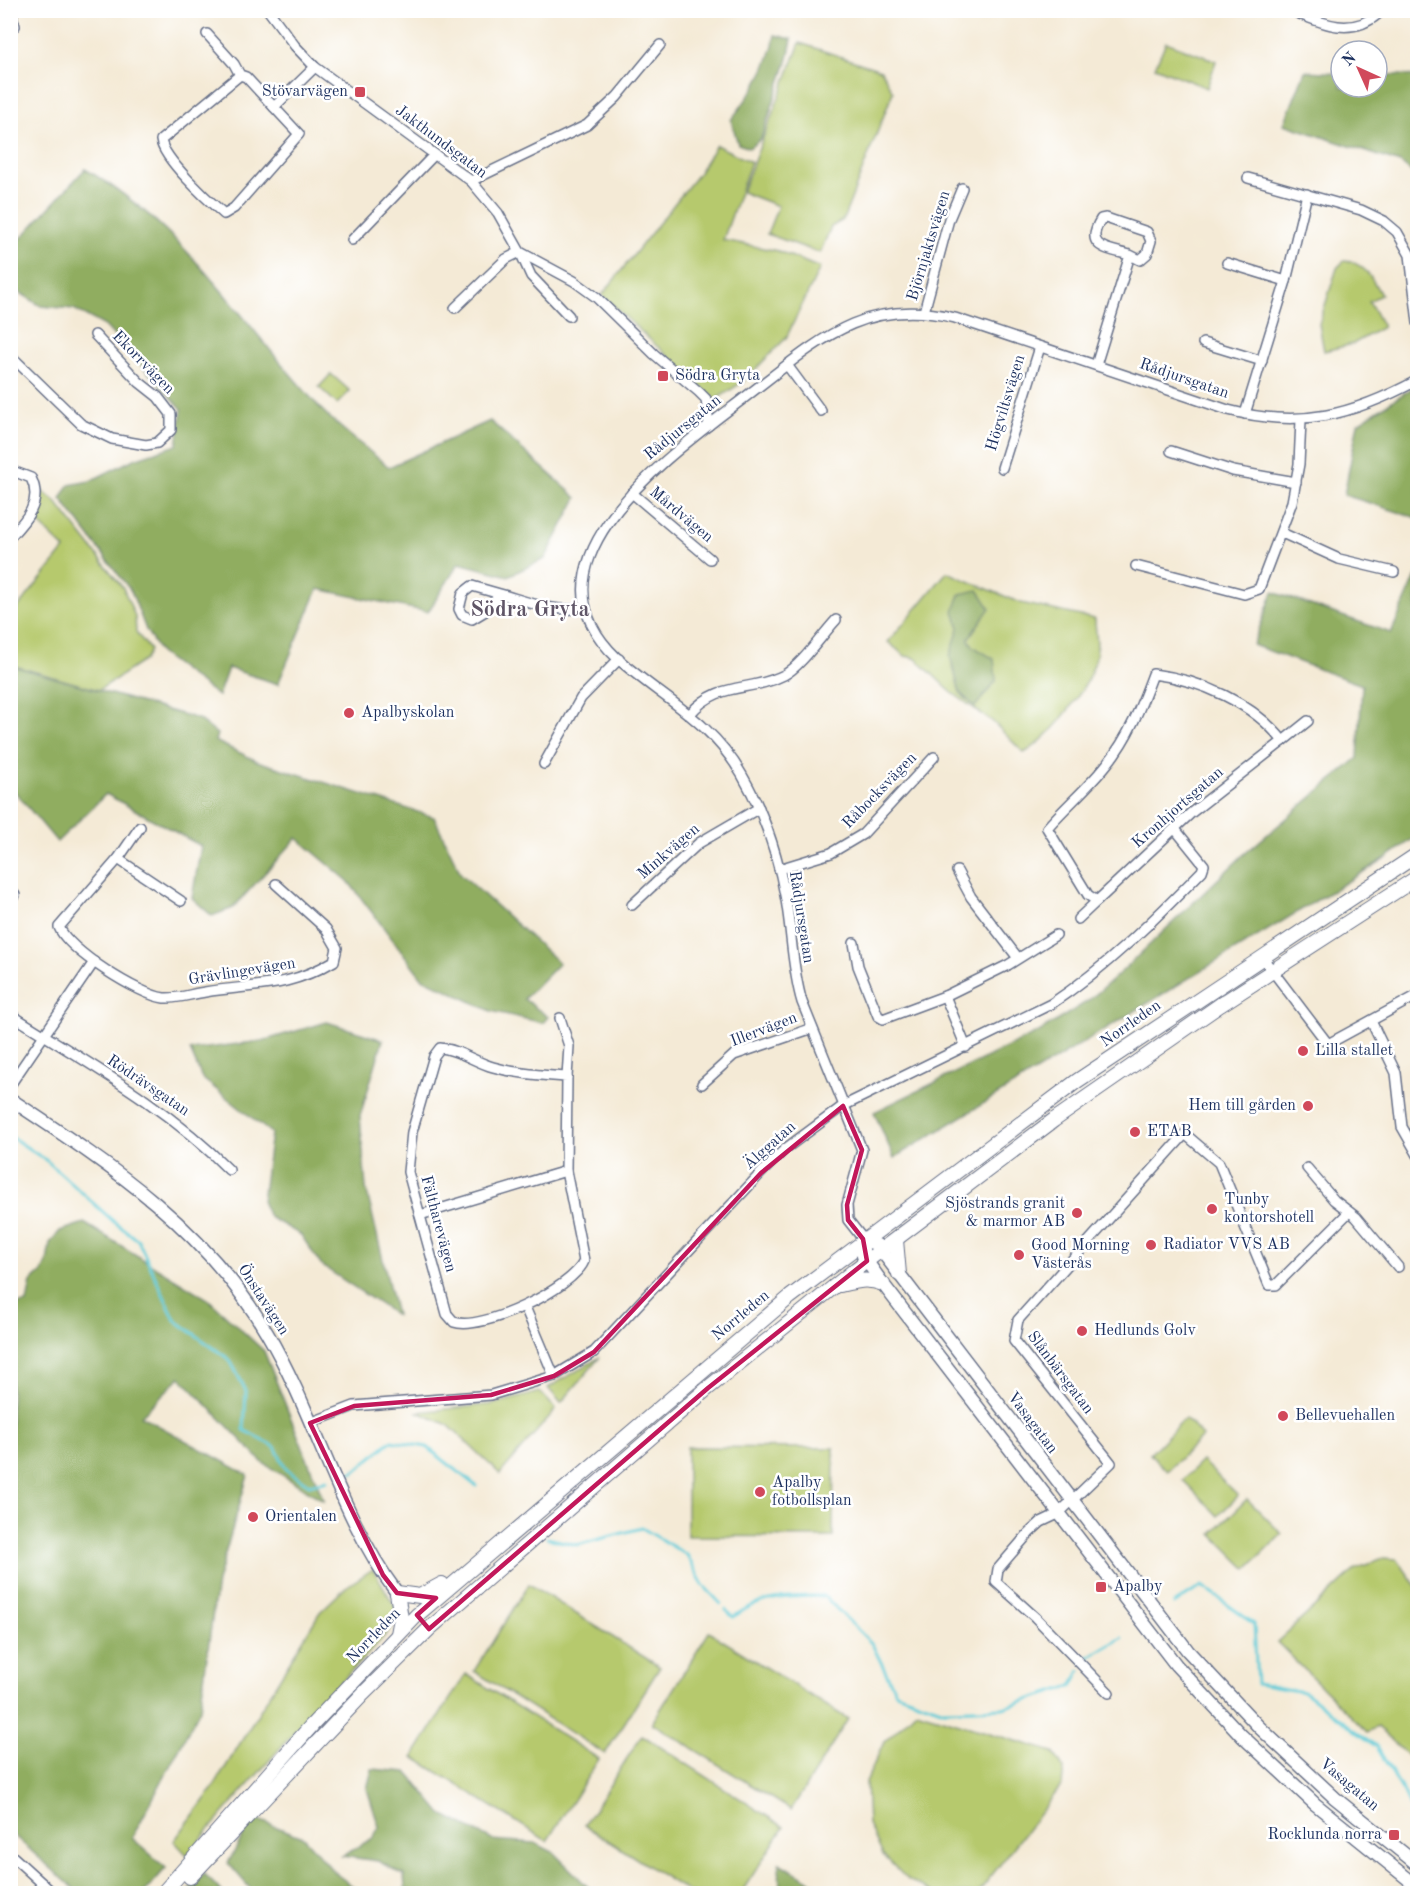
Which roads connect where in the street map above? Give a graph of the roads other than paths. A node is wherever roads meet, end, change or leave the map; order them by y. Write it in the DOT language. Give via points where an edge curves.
graph roads {
  1 [pos="14,10"];
  2 [pos="268,10"];
  3 [pos="1290,10"];
  4 [pos="1377,10"];
  5 [pos="15,26"];
  6 [pos="207,34"];
  7 [pos="660,45"];
  8 [pos="315,67"];
  9 [pos="240,75"];
  10 [pos="274,106"];
  11 [pos="434,155"];
  12 [pos="1248,178"];
  13 [pos="471,181"];
  14 [pos="962,188"];
  15 [pos="1307,194"];
  16 [pos="352,240"];
  17 [pos="520,252"];
  18 [pos="1130,255"];
  19 [pos="1227,262"];
  20 [pos="1286,281"];
  21 [pos="455,308"];
  22 [pos="924,312"];
  23 [pos="569,316"];
  24 [pos="1418,323"];
  25 [pos="95,335"];
  26 [pos="1203,343"];
  27 [pos="1040,347"];
  28 [pos="10,355"];
  29 [pos="1262,361"];
  30 [pos="787,365"];
  31 [pos="1096,365"];
  32 [pos="1418,380"];
  33 [pos="821,411"];
  34 [pos="1245,414"];
  35 [pos="1301,420"];
  36 [pos="709,425"];
  37 [pos="1171,451"];
  38 [pos="1002,468"];
  39 [pos="10,470"];
  40 [pos="1296,482"];
  41 [pos="632,493"];
  42 [pos="1282,533"];
  43 [pos="10,537"];
  44 [pos="710,559"];
  45 [pos="1136,566"];
  46 [pos="1394,572"];
  47 [pos="500,594"];
  48 [pos="586,608"];
  49 [pos="836,620"];
  50 [pos="619,659"];
  51 [pos="690,714"];
  52 [pos="1308,721"];
  53 [pos="1284,741"];
  54 [pos="934,757"];
  55 [pos="544,764"];
  56 [pos="759,808"];
  57 [pos="140,826"];
  58 [pos="1175,829"];
  59 [pos="1418,854"];
  60 [pos="118,859"];
  61 [pos="779,869"];
  62 [pos="957,871"];
  63 [pos="1418,877"];
  64 [pos="276,884"];
  65 [pos="10,889"];
  66 [pos="10,898"];
  67 [pos="181,901"];
  68 [pos="1096,901"];
  69 [pos="632,905"];
  70 [pos="1078,919"];
  71 [pos="1056,935"];
  72 [pos="854,943"];
  73 [pos="1262,957"];
  74 [pos="1018,958"];
  75 [pos="94,962"];
  76 [pos="1273,971"];
  77 [pos="1418,995"];
  78 [pos="945,996"];
  79 [pos="10,1014"];
  80 [pos="560,1018"];
  81 [pos="1371,1021"];
  82 [pos="810,1029"];
  83 [pos="43,1035"];
  84 [pos="966,1047"];
  85 [pos="567,1077"];
  86 [pos="702,1084"];
  87 [pos="10,1085"];
  88 [pos="10,1099"];
  89 [pos="843,1106"];
  90 [pos="1418,1155"];
  91 [pos="1307,1168"];
  92 [pos="229,1170"];
  93 [pos="566,1171"];
  94 [pos="1349,1212"];
  95 [pos="420,1215"];
  96 [pos="863,1239"];
  97 [pos="896,1240"];
  98 [pos="881,1250"];
  99 [pos="867,1261"];
  100 [pos="1398,1267"];
  101 [pos="899,1274"];
  102 [pos="883,1284"];
  103 [pos="832,1287"];
  104 [pos="525,1307"];
  105 [pos="554,1376"];
  106 [pos="310,1423"];
  107 [pos="1071,1502"];
  108 [pos="1058,1514"];
  109 [pos="462,1575"];
  110 [pos="396,1593"];
  111 [pos="417,1615"];
  112 [pos="429,1629"];
  113 [pos="398,1634"];
  114 [pos="1109,1693"];
  115 [pos="10,1854"];
  116 [pos="1418,1865"];
  117 [pos="43,1884"];
  118 [pos="1418,1887"];
  119 [pos="33,1893"];
  120 [pos="54,1893"];
  121 [pos="162,1893"];
  122 [pos="174,1893"];
  1 -- 5 [label="street"];
  2 -- 8 [label="street, Jakthundsgatan"];
  3 -- 4 [label="street" via="1339,27 1366,23 1378,14"];
  6 -- 9 [label="street"];
  7 -- 13 [label="street" via="617,97 587,125"];
  8 -- 10 [label="street"];
  8 -- 11 [label="street, Jakthundsgatan"];
  9 -- 10 [label="street"];
  9 -- 10 [label="street" via="161,140 180,169 224,214 296,140 298,134"];
  11 -- 13 [label="street, Jakthundsgatan"];
  11 -- 16 [label="street"];
  12 -- 15 [label="street"];
  13 -- 17 [label="street, Jakthundsgatan" via="498,213"];
  14 -- 22 [label="street, Björnjaktsvägen" via="949,219"];
  15 -- 20 [label="street"];
  15 -- 24 [label="street" via="1373,214 1397,232 1410,255"];
  17 -- 21 [label="street" via="506,259"];
  17 -- 23 [label="street, Jakthundsgatan" via="531,276"];
  17 -- 36 [label="street" via="574,281 605,305 706,399"];
  18 -- 18 [label="street" via="1143,258 1151,241 1147,232 1101,219 1095,241"];
  18 -- 31 [label="street"];
  19 -- 20 [label="street"];
  20 -- 29 [label="street"];
  22 -- 27 [label="street, Rådjursgatan" via="955,318"];
  22 -- 30 [label="street, Rådjursgatan" via="890,312 852,323 829,334"];
  25 -- 28 [label="street, Ekorrvägen" via="171,414 171,430 157,443 132,444 112,439 81,424"];
  26 -- 29 [label="street"];
  27 -- 31 [label="street, Rådjursgatan"];
  27 -- 38 [label="street, Högviltsvägen"];
  29 -- 34 [label="street"];
  30 -- 33 [label="street"];
  30 -- 36 [label="street, Rådjursgatan"];
  31 -- 34 [label="street, Rådjursgatan"];
  32 -- 35 [label="street, Rådjursgatan" via="1353,410"];
  34 -- 35 [label="street, Rådjursgatan"];
  35 -- 40 [label="street"];
  36 -- 41 [label="street, Rådjursgatan" via="667,457"];
  37 -- 40 [label="street" via="1233,471"];
  39 -- 43 [label="street" via="31,478 36,490 31,514"];
  40 -- 42 [label="street"];
  41 -- 44 [label="street, Mårdvägen"];
  41 -- 48 [label="street, Rådjursgatan" via="602,530 588,562"];
  42 -- 45 [label="street" via="1262,585 1254,592 1245,594"];
  42 -- 46 [label="street" via="1339,560"];
  47 -- 47 [label="street" via="472,585 462,593 459,609 472,619 487,610"];
  47 -- 48 [label="street" via="534,606 566,611"];
  48 -- 50 [label="street, Rådjursgatan" via="592,627"];
  49 -- 51 [label="street" via="789,672 771,681 715,693"];
  50 -- 51 [label="street, Rådjursgatan"];
  50 -- 55 [label="street" via="581,698"];
  51 -- 56 [label="street, Rådjursgatan" via="741,773"];
  52 -- 53 [label="street, Kronhjortsgatan"];
  53 -- 58 [label="street, Kronhjortsgatan"];
  53 -- 68 [label="street" via="1261,717 1225,696 1153,674 1143,703 1107,765 1047,828"];
  54 -- 61 [label="street, Råbocksvägen" via="853,842"];
  56 -- 61 [label="street, Rådjursgatan"];
  56 -- 69 [label="street, Minkvägen" via="699,843"];
  57 -- 60 [label="street, Grävlingevägen"];
  58 -- 68 [label="street, Kronhjortsgatan"];
  58 -- 84 [label="street, Älggatan" via="1201,859 1202,871 1079,986"];
  59 -- 73 [label="main road, Norrleden"];
  60 -- 67 [label="street"];
  60 -- 75 [label="street, Grävlingevägen" via="58,927"];
  61 -- 82 [label="street, Rådjursgatan" via="796,982"];
  62 -- 74 [label="street" via="971,897"];
  63 -- 76 [label="main road, Norrleden"];
  64 -- 75 [label="street, Grävlingevägen" via="326,928 337,948 334,961 311,974 288,982 165,998 152,996"];
  65 -- 66 [label="street" via="15,895"];
  68 -- 70 [label="street, Kronhjortsgatan"];
  71 -- 74 [label="street"];
  72 -- 78 [label="street" via="858,966 878,1016 883,1019"];
  73 -- 76 [label="street"];
  73 -- 96 [label="main road, Norrleden" via="1077,1081"];
  74 -- 78 [label="street"];
  75 -- 83 [label="street"];
  76 -- 81 [label="street" via="1328,1044"];
  76 -- 97 [label="main road, Norrleden" via="1054,1120"];
  77 -- 81 [label="street"];
  78 -- 84 [label="street"];
  79 -- 83 [label="street, Rödrävsgatan"];
  80 -- 85 [label="street, Fältharevägen" via="568,1046"];
  81 -- 90 [label="street" via="1396,1073 1402,1127"];
  82 -- 86 [label="street, Illervägen" via="734,1055"];
  82 -- 89 [label="street, Rådjursgatan"];
  83 -- 87 [label="street"];
  83 -- 92 [label="street, Rödrävsgatan" via="149,1101"];
  84 -- 89 [label="street, Älggatan"];
  85 -- 93 [label="street, Fältharevägen"];
  85 -- 95 [label="street, Fältharevägen" via="496,1068 472,1061 450,1048 440,1048 427,1079 408,1158"];
  88 -- 106 [label="street, Önstavägen" via="114,1168 156,1200 198,1240 245,1298"];
  89 -- 96 [label="street, Rådjursgatan" via="862,1150 847,1205 848,1220"];
  89 -- 105 [label="street, Älggatan" via="785,1149 594,1352"];
  91 -- 94 [label="street"];
  93 -- 95 [label="street"];
  93 -- 104 [label="street, Fältharevägen" via="584,1261 573,1274"];
  94 -- 100 [label="street"];
  94 -- 107 [label="street, Slånbärsgatan" via="1276,1285 1269,1285 1219,1163 1185,1134 1015,1327 1014,1341 1111,1463"];
  95 -- 104 [label="street, Fältharevägen" via="444,1306 454,1322 482,1322"];
  96 -- 98 [label="street, Vasagatan"];
  96 -- 99 [label="street, Vasagatan" via="863,1256"];
  96 -- 109 [label="main road, Norrleden" via="710,1363"];
  97 -- 98 [label="main road, Norrleden"];
  97 -- 101 [label="main road"];
  98 -- 99 [label="main road, Norrleden"];
  98 -- 101 [label="street, Vasagatan"];
  99 -- 102 [label="street, Vasagatan"];
  99 -- 103 [label="main road, Norrleden"];
  101 -- 107 [label="street, Vasagatan"];
  102 -- 103 [label="main road" via="860,1280"];
  102 -- 108 [label="street, Vasagatan"];
  103 -- 112 [label="main road, Norrleden" via="708,1388"];
  104 -- 105 [label="street"];
  105 -- 106 [label="street, Älggatan" via="491,1395 354,1406"];
  106 -- 110 [label="street, Önstavägen" via="371,1556"];
  107 -- 108 [label="street, Slånbärsgatan"];
  107 -- 116 [label="street, Vasagatan" via="1181,1643 1228,1695 1335,1798"];
  108 -- 114 [label="street" via="1029,1533 998,1569 996,1582"];
  108 -- 118 [label="street, Vasagatan" via="1176,1665 1242,1736 1315,1804"];
  109 -- 110 [label="main road" via="451,1577 420,1596"];
  109 -- 111 [label="main road, Norrleden"];
  110 -- 111 [label="main road"];
  110 -- 113 [label="main road" via="401,1618"];
  111 -- 112 [label="main road"];
  111 -- 113 [label="main road, Norrleden"];
  112 -- 122 [label="main road, Norrleden"];
  113 -- 121 [label="main road, Norrleden"];
  115 -- 117 [label="street"];
  117 -- 119 [label="street"];
  117 -- 120 [label="street"];
}
